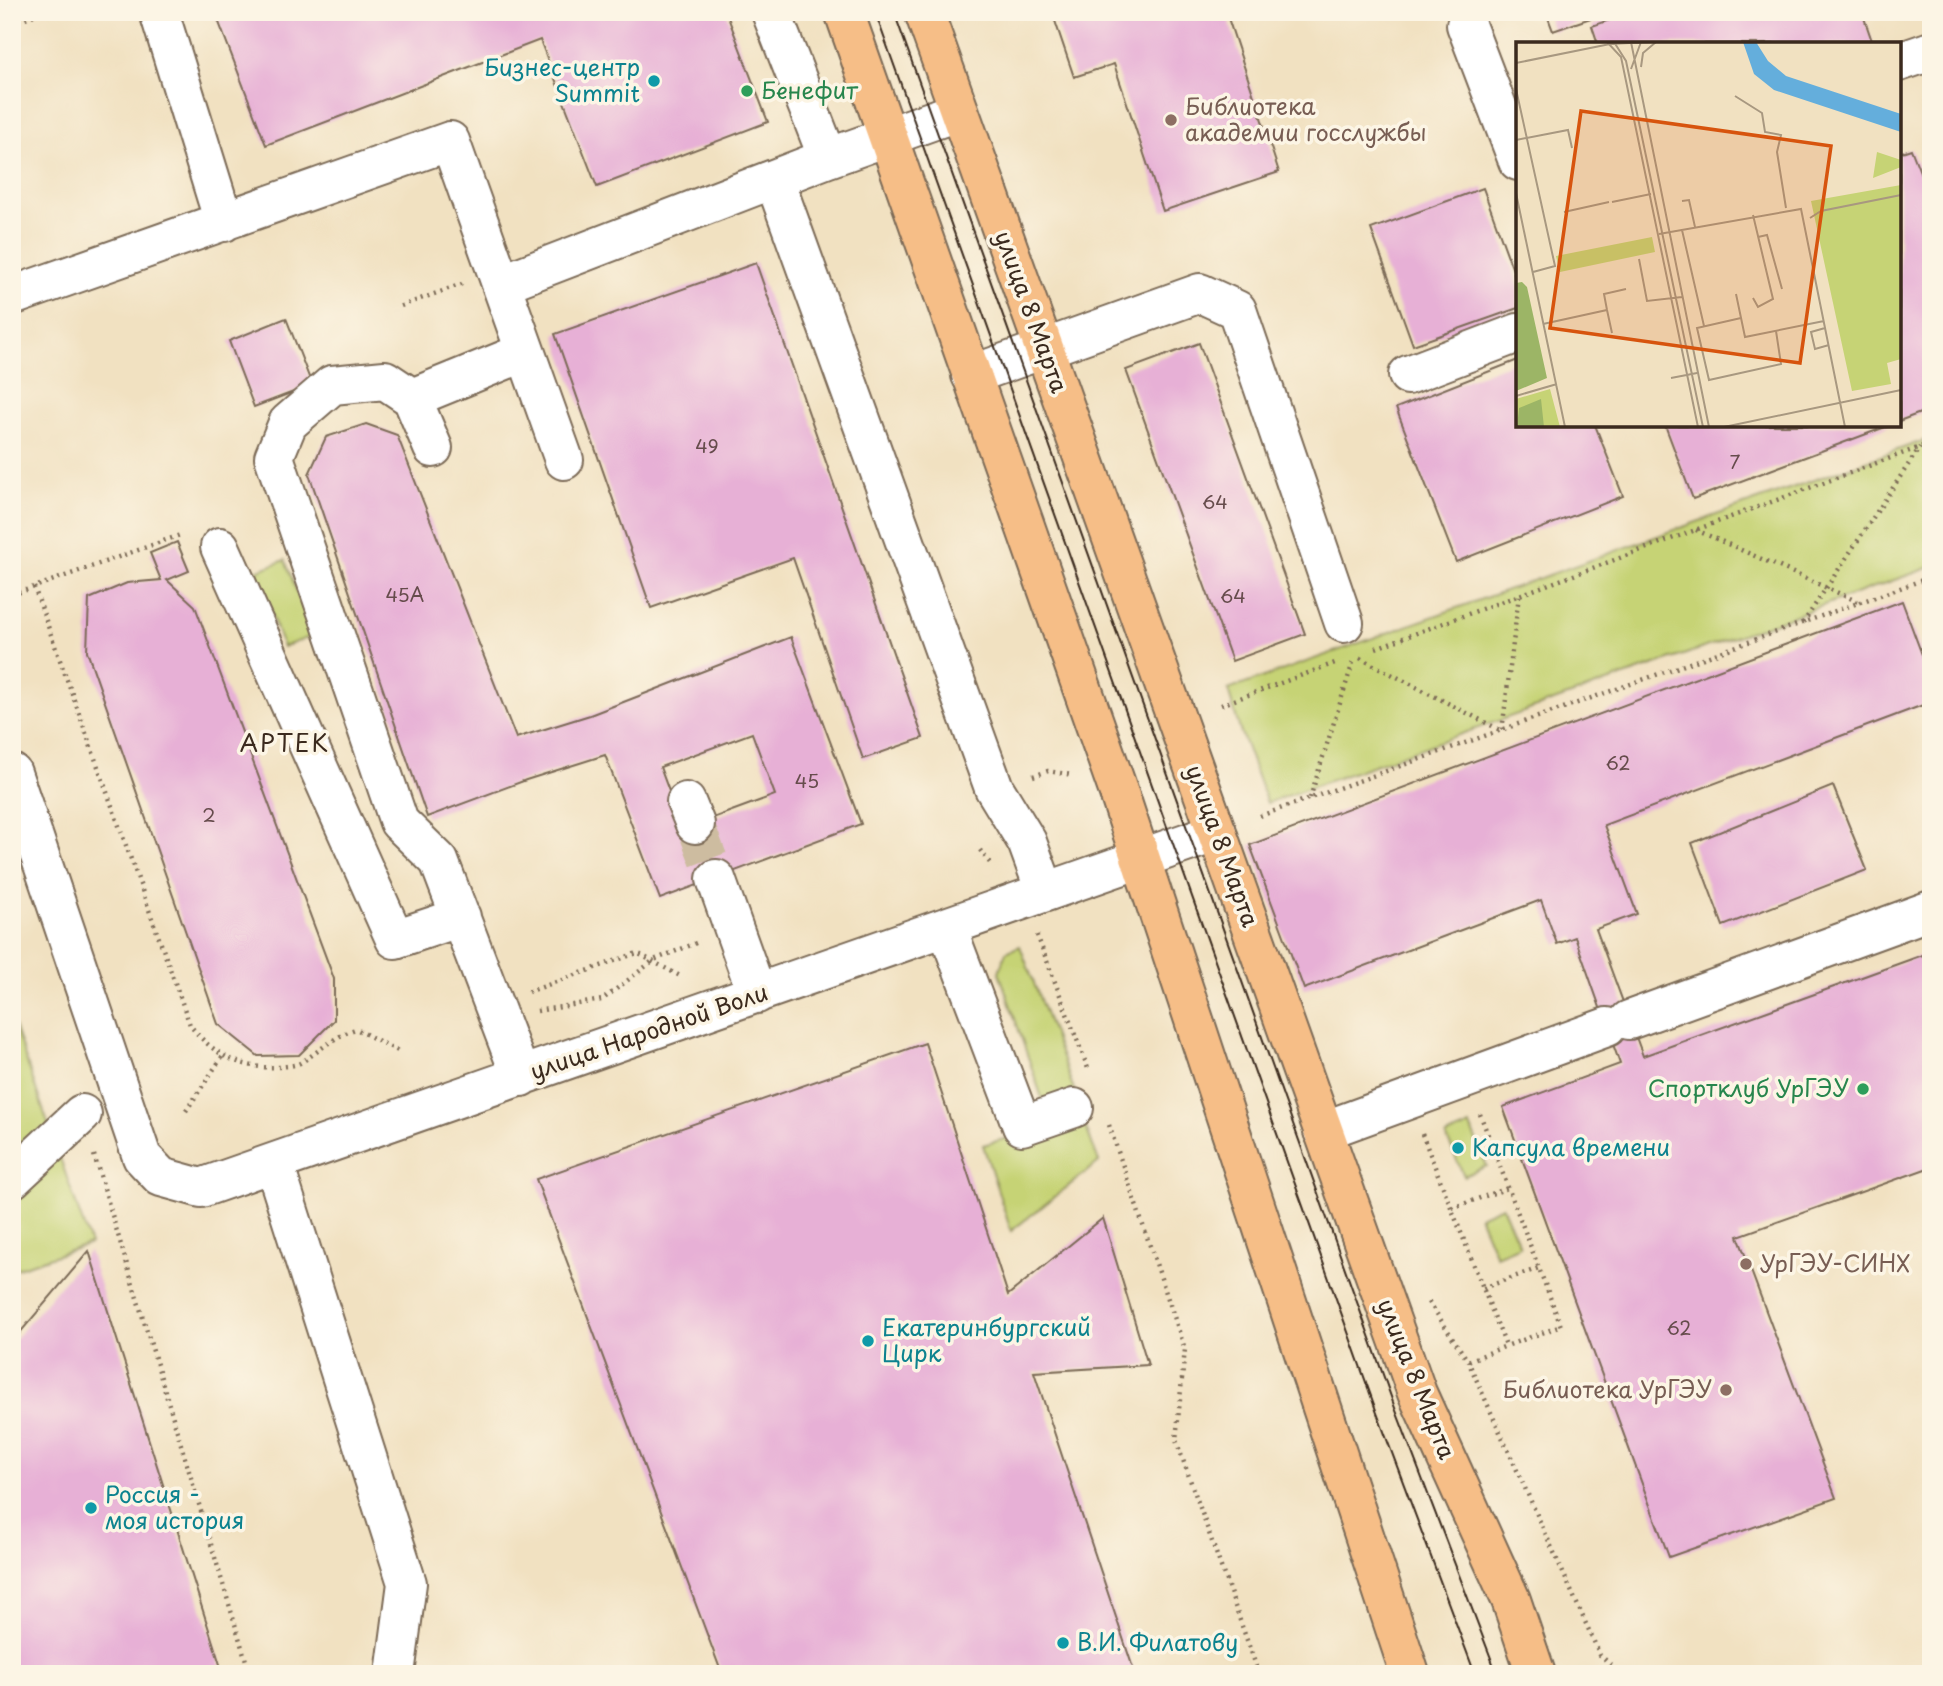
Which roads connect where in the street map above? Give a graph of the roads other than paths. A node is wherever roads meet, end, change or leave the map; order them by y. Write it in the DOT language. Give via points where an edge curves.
graph roads {
  1 [pos="159,12"];
  2 [pos="771,12"];
  3 [pos="844,12"];
  4 [pos="924,12"];
  5 [pos="1466,25"];
  6 [pos="1931,51"];
  7 [pos="1901,61"];
  8 [pos="959,111"];
  9 [pos="888,137"];
  10 [pos="1516,156"];
  11 [pos="828,158"];
  12 [pos="774,178"];
  13 [pos="224,222"];
  14 [pos="501,284"];
  15 [pos="12,296"];
  16 [pos="1516,334"];
  17 [pos="1044,348"];
  18 [pos="525,352"];
  19 [pos="971,375"];
  20 [pos="1408,375"];
  21 [pos="412,398"];
  22 [pos="433,448"];
  23 [pos="564,460"];
  24 [pos="205,539"];
  25 [pos="1350,639"];
  26 [pos="12,773"];
  27 [pos="1217,832"];
  28 [pos="1140,858"];
  29 [pos="716,879"];
  30 [pos="1022,901"];
  31 [pos="1931,910"];
  32 [pos="461,917"];
  33 [pos="947,928"];
  34 [pos="757,994"];
  35 [pos="521,1077"];
  36 [pos="1091,1102"];
  37 [pos="82,1114"];
  38 [pos="1323,1131"];
  39 [pos="274,1164"];
  40 [pos="12,1179"];
  41 [pos="395,1674"];
  42 [pos="1410,1674"];
  43 [pos="1536,1674"];
  1 -- 13 [label="street"];
  2 -- 11 [label="street"];
  3 -- 9 [label="main road"];
  4 -- 8 [label="main road, улица 8 Марта"];
  5 -- 10 [label="street"];
  6 -- 7 [label="street"];
  8 -- 9 [label="street"];
  8 -- 17 [label="main road, улица 8 Марта"];
  9 -- 11 [label="street"];
  9 -- 19 [label="main road"];
  11 -- 12 [label="street"];
  12 -- 14 [label="street"];
  12 -- 30 [label="street" via="994,788 1027,842"];
  13 -- 14 [label="street" via="450,141"];
  13 -- 15 [label="street"];
  14 -- 18 [label="street"];
  16 -- 20 [label="street"];
  17 -- 19 [label="street"];
  17 -- 25 [label="street" via="1200,293 1237,310"];
  17 -- 27 [label="main road, улица 8 Марта"];
  18 -- 21 [label="street"];
  18 -- 23 [label="street"];
  19 -- 28 [label="main road"];
  21 -- 22 [label="street"];
  21 -- 32 [label="street" via="385,380 332,385 288,423 274,457 399,822 439,861"];
  24 -- 32 [label="street" via="395,939"];
  26 -- 39 [label="street, улица Народной Воли" via="142,1157 161,1177 201,1188"];
  27 -- 28 [label="street, улица Народной Воли"];
  27 -- 38 [label="main road, улица 8 Марта"];
  28 -- 30 [label="street, улица Народной Воли"];
  28 -- 42 [label="main road"];
  29 -- 34 [label="street"];
  30 -- 33 [label="street, улица Народной Воли"];
  31 -- 38 [label="street"];
  32 -- 35 [label="street"];
  33 -- 34 [label="street, улица Народной Воли"];
  33 -- 36 [label="street" via="1022,1126"];
  34 -- 35 [label="street, улица Народной Воли"];
  35 -- 39 [label="street, улица Народной Воли"];
  37 -- 40 [label="street"];
  38 -- 43 [label="main road, улица 8 Марта" via="1417,1393 1511,1600"];
  39 -- 41 [label="street" via="407,1583"];
}
